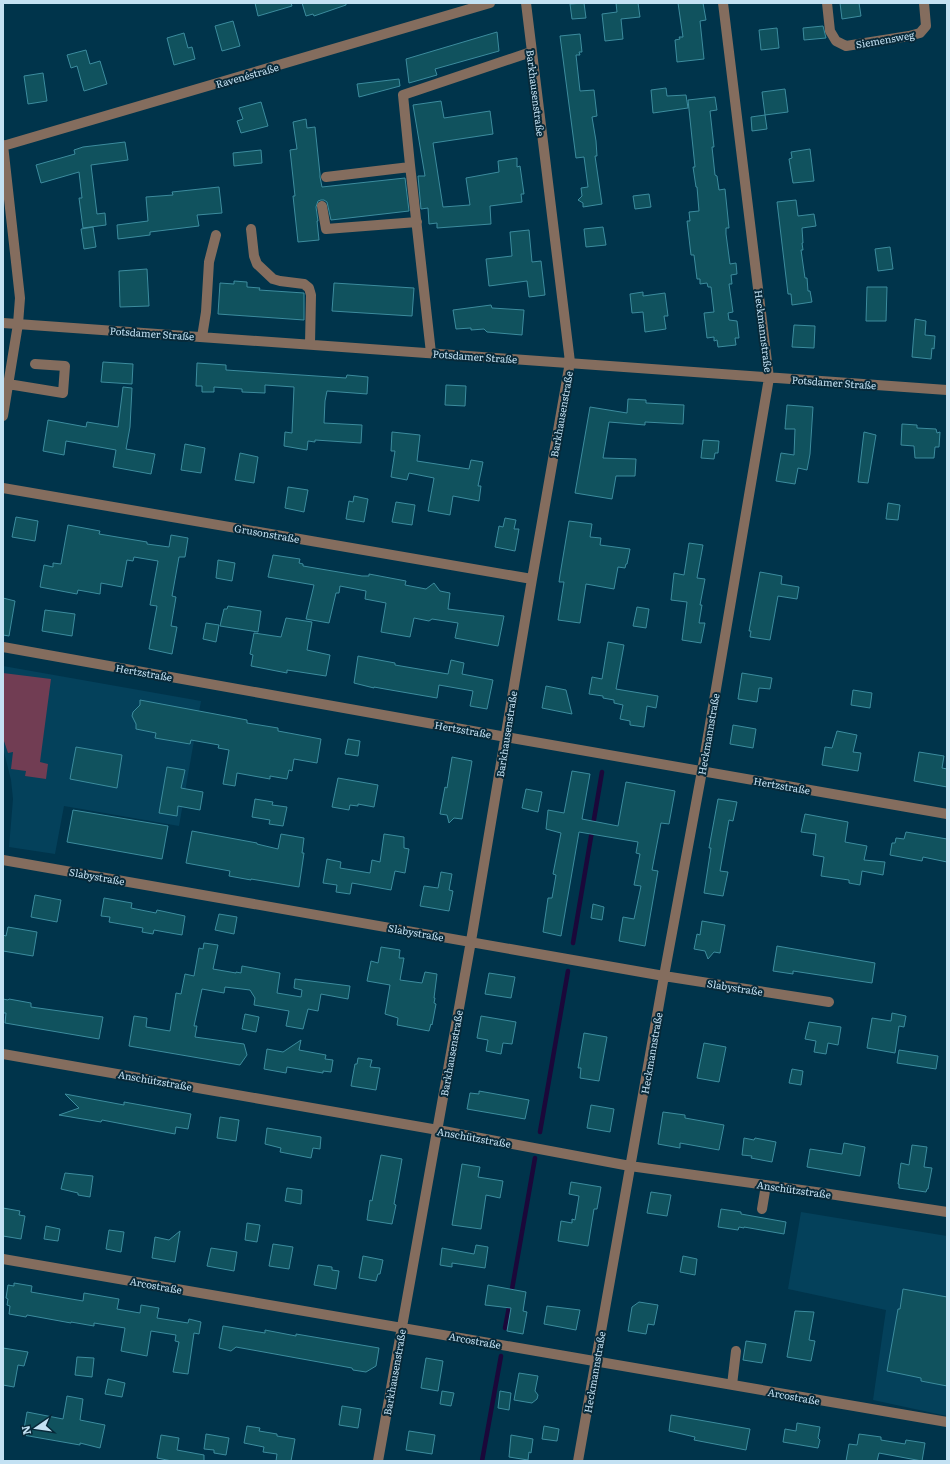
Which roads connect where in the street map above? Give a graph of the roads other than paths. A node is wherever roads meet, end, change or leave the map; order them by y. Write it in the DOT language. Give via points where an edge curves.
graph roads {
  1 [pos="490,3"];
  2 [pos="526,3"];
  3 [pos="723,3"];
  4 [pos="827,3"];
  5 [pos="924,3"];
  6 [pos="531,52"];
  7 [pos="3,146"];
  8 [pos="410,167"];
  9 [pos="326,177"];
  10 [pos="322,206"];
  11 [pos="417,222"];
  12 [pos="251,228"];
  13 [pos="216,235"];
  14 [pos="3,323"];
  15 [pos="18,324"];
  16 [pos="202,337"];
  17 [pos="310,344"];
  18 [pos="431,353"];
  19 [pos="570,362"];
  20 [pos="35,364"];
  21 [pos="769,378"];
  22 [pos="8,384"];
  23 [pos="947,390"];
  24 [pos="3,416"];
  25 [pos="3,488"];
  26 [pos="532,579"];
  27 [pos="3,647"];
  28 [pos="506,737"];
  29 [pos="702,771"];
  30 [pos="947,814"];
  31 [pos="3,860"];
  32 [pos="471,941"];
  33 [pos="664,976"];
  34 [pos="829,1002"];
  35 [pos="3,1054"];
  36 [pos="438,1130"];
  37 [pos="630,1166"];
  38 [pos="766,1185"];
  39 [pos="762,1209"];
  40 [pos="947,1212"];
  41 [pos="3,1259"];
  42 [pos="402,1327"];
  43 [pos="736,1351"];
  44 [pos="596,1362"];
  45 [pos="732,1385"];
  46 [pos="947,1422"];
  47 [pos="378,1461"];
  48 [pos="578,1461"];
  1 -- 7 [label="street, Ravenéstraße"];
  2 -- 6 [label="street, Barkhausenstraße"];
  3 -- 21 [label="street, Heckmannstraße"];
  4 -- 5 [label="street, Siemensweg" via="830,31 836,42 846,46 920,33 926,26"];
  6 -- 8 [label="street" via="403,95"];
  6 -- 19 [label="street, Barkhausenstraße"];
  7 -- 15 [label="street" via="20,298"];
  8 -- 9 [label="street"];
  8 -- 11 [label="street"];
  10 -- 11 [label="street" via="326,229"];
  11 -- 18 [label="street"];
  12 -- 17 [label="street" via="257,264 273,279 304,284 309,288"];
  13 -- 16 [label="street" via="209,262"];
  14 -- 15 [label="street, Potsdamer Straße"];
  15 -- 16 [label="street, Potsdamer Straße"];
  15 -- 22 [label="street"];
  16 -- 17 [label="street, Potsdamer Straße"];
  17 -- 18 [label="street, Potsdamer Straße"];
  18 -- 19 [label="street, Potsdamer Straße"];
  19 -- 21 [label="street, Potsdamer Straße"];
  19 -- 26 [label="street, Barkhausenstraße"];
  20 -- 22 [label="street" via="65,366 63,393"];
  21 -- 23 [label="street, Potsdamer Straße"];
  21 -- 29 [label="street, Heckmannstraße"];
  22 -- 24 [label="street"];
  25 -- 26 [label="street, Grusonstraße"];
  26 -- 28 [label="street, Barkhausenstraße"];
  27 -- 28 [label="street, Hertzstraße"];
  28 -- 29 [label="street, Hertzstraße"];
  28 -- 32 [label="street, Barkhausenstraße"];
  29 -- 30 [label="street, Hertzstraße"];
  29 -- 33 [label="street, Heckmannstraße"];
  31 -- 32 [label="street, Slabystraße"];
  32 -- 33 [label="street, Slabystraße"];
  32 -- 36 [label="street, Barkhausenstraße"];
  33 -- 34 [label="street, Slabystraße"];
  33 -- 37 [label="street, Heckmannstraße"];
  35 -- 36 [label="street, Anschützstraße"];
  36 -- 37 [label="street, Anschützstraße"];
  36 -- 42 [label="street, Barkhausenstraße"];
  37 -- 38 [label="street, Anschützstraße"];
  37 -- 44 [label="street, Heckmannstraße"];
  38 -- 39 [label="street"];
  38 -- 40 [label="street, Anschützstraße"];
  41 -- 42 [label="street, Arcostraße"];
  42 -- 44 [label="street, Arcostraße"];
  42 -- 47 [label="street, Barkhausenstraße"];
  43 -- 45 [label="street"];
  44 -- 45 [label="street, Arcostraße"];
  44 -- 48 [label="street, Heckmannstraße"];
  45 -- 46 [label="street, Arcostraße"];
}
